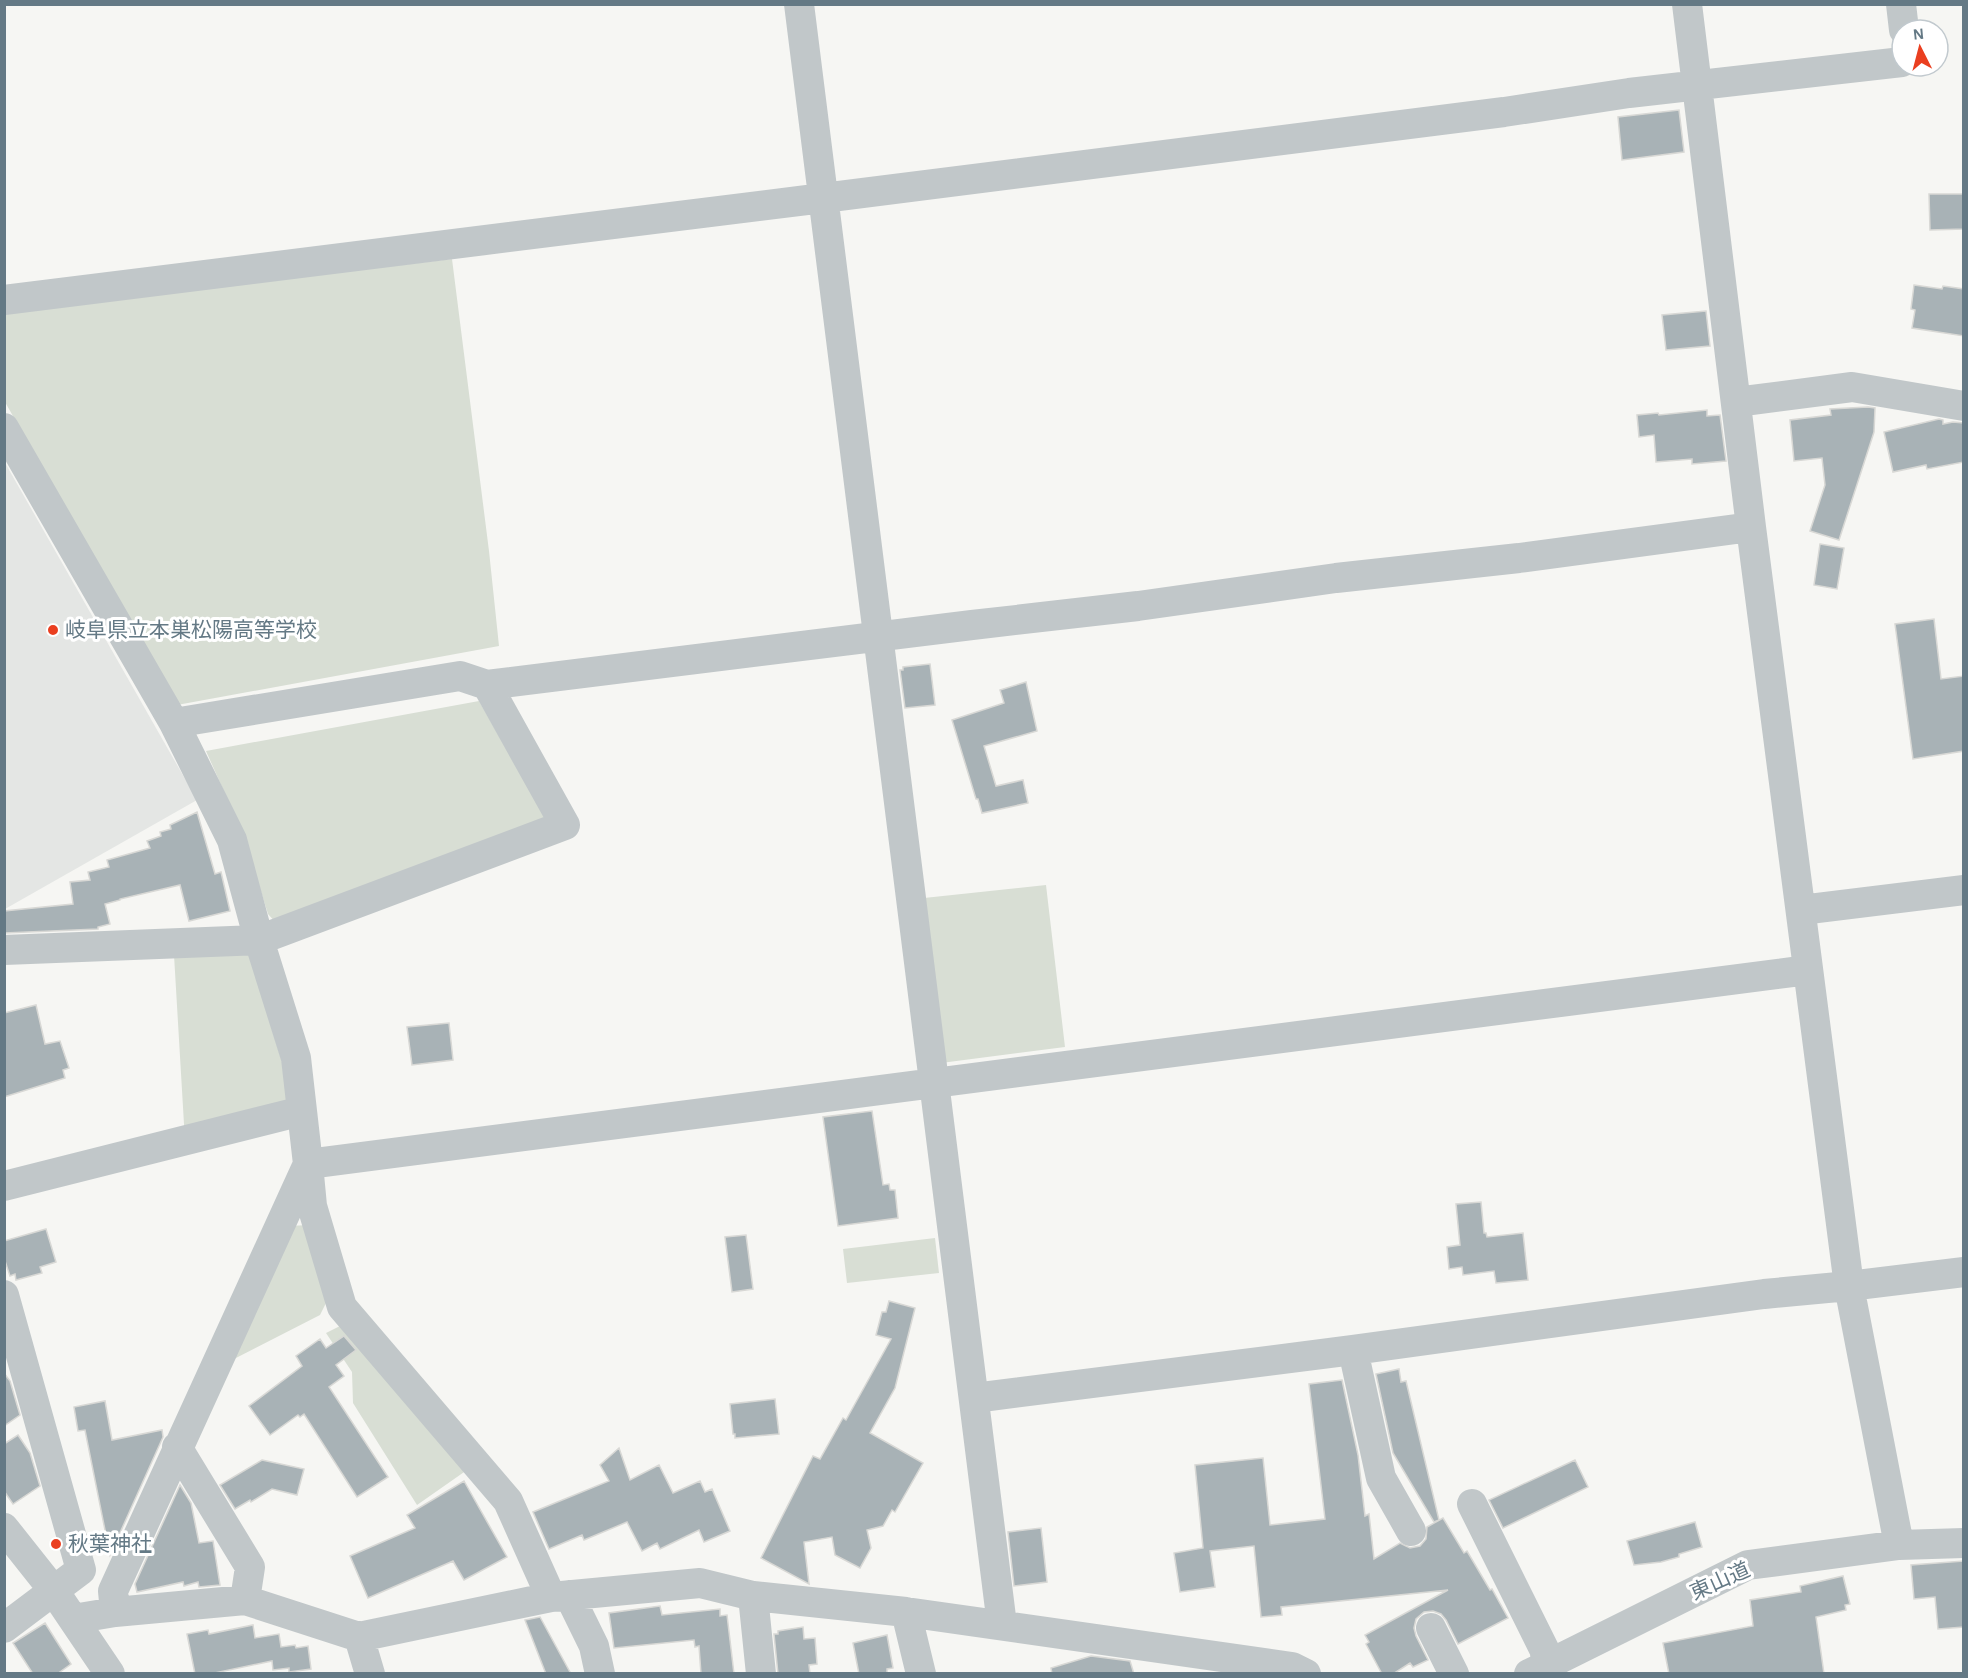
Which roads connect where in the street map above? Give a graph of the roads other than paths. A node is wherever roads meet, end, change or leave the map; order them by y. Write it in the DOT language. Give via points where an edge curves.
graph roads {
  1 [pos="799,4"];
  2 [pos="1687,4"];
  3 [pos="1890,63"];
  4 [pos="1698,86"];
  5 [pos="823,198"];
  6 [pos="4,300"];
  7 [pos="1736,402"];
  8 [pos="1964,406"];
  9 [pos="4,428"];
  10 [pos="1751,527"];
  11 [pos="879,637"];
  12 [pos="487,685"];
  13 [pos="174,723"];
  14 [pos="1964,890"];
  15 [pos="1801,910"];
  16 [pos="259,940"];
  17 [pos="4,950"];
  18 [pos="1808,970"];
  19 [pos="935,1082"];
  20 [pos="302,1112"];
  21 [pos="308,1164"];
  22 [pos="4,1186"];
  23 [pos="1964,1272"];
  24 [pos="1850,1286"];
  25 [pos="4,1295"];
  26 [pos="1353,1350"];
  27 [pos="974,1398"];
  28 [pos="177,1447"];
  29 [pos="1472,1504"];
  30 [pos="4,1528"];
  31 [pos="1411,1532"];
  32 [pos="1964,1543"];
  33 [pos="1899,1545"];
  34 [pos="54,1591"];
  35 [pos="560,1596"];
  36 [pos="753,1596"];
  37 [pos="245,1600"];
  38 [pos="115,1612"];
  39 [pos="906,1612"];
  40 [pos="73,1619"];
  41 [pos="1002,1625"];
  42 [pos="4,1628"];
  43 [pos="1431,1628"];
  44 [pos="359,1638"];
  45 [pos="1540,1671"];
  46 [pos="110,1674"];
  47 [pos="370,1674"];
  48 [pos="600,1674"];
  49 [pos="762,1674"];
  50 [pos="921,1674"];
  51 [pos="1306,1674"];
  52 [pos="1454,1674"];
  1 -- 5 [label="street"];
  2 -- 4 [label="street"];
  3 -- 4 [label="street"];
  4 -- 5 [label="street"];
  4 -- 7 [label="street"];
  5 -- 6 [label="street"];
  5 -- 11 [label="street"];
  7 -- 8 [label="street" via="1852,387"];
  7 -- 10 [label="street"];
  9 -- 13 [label="street"];
  10 -- 11 [label="street"];
  10 -- 15 [label="street"];
  11 -- 12 [label="street"];
  11 -- 19 [label="street"];
  12 -- 13 [label="street" via="460,676"];
  12 -- 16 [label="street" via="565,825"];
  13 -- 16 [label="street" via="232,840"];
  14 -- 15 [label="street"];
  15 -- 18 [label="street"];
  16 -- 17 [label="street"];
  16 -- 20 [label="street" via="296,1058"];
  18 -- 19 [label="street"];
  18 -- 24 [label="street"];
  19 -- 21 [label="street"];
  19 -- 27 [label="street"];
  20 -- 21 [label="street"];
  20 -- 22 [label="street"];
  21 -- 28 [label="street"];
  21 -- 35 [label="street" via="312,1206 342,1307 508,1501"];
  23 -- 24 [label="street"];
  24 -- 26 [label="street" via="1764,1294"];
  24 -- 33 [label="street"];
  25 -- 34 [label="street" via="81,1570"];
  26 -- 27 [label="street"];
  26 -- 31 [label="street" via="1381,1478"];
  27 -- 41 [label="street"];
  28 -- 37 [label="street" via="250,1567"];
  28 -- 38 [label="street" via="113,1591"];
  29 -- 45 [label="street" via="1545,1652"];
  30 -- 34 [label="street"];
  32 -- 33 [label="street, 東山道"];
  33 -- 45 [label="street, 東山道" via="1748,1565"];
  34 -- 40 [label="street"];
  34 -- 42 [label="street"];
  35 -- 36 [label="street" via="700,1583"];
  35 -- 44 [label="street"];
  35 -- 48 [label="street" via="594,1646"];
  36 -- 39 [label="street"];
  36 -- 49 [label="street"];
  37 -- 38 [label="street"];
  37 -- 44 [label="street"];
  38 -- 40 [label="street"];
  39 -- 41 [label="street"];
  39 -- 50 [label="street"];
  40 -- 46 [label="street"];
  41 -- 51 [label="street" via="1292,1667"];
  43 -- 52 [label="street"];
  44 -- 47 [label="street"];
}
